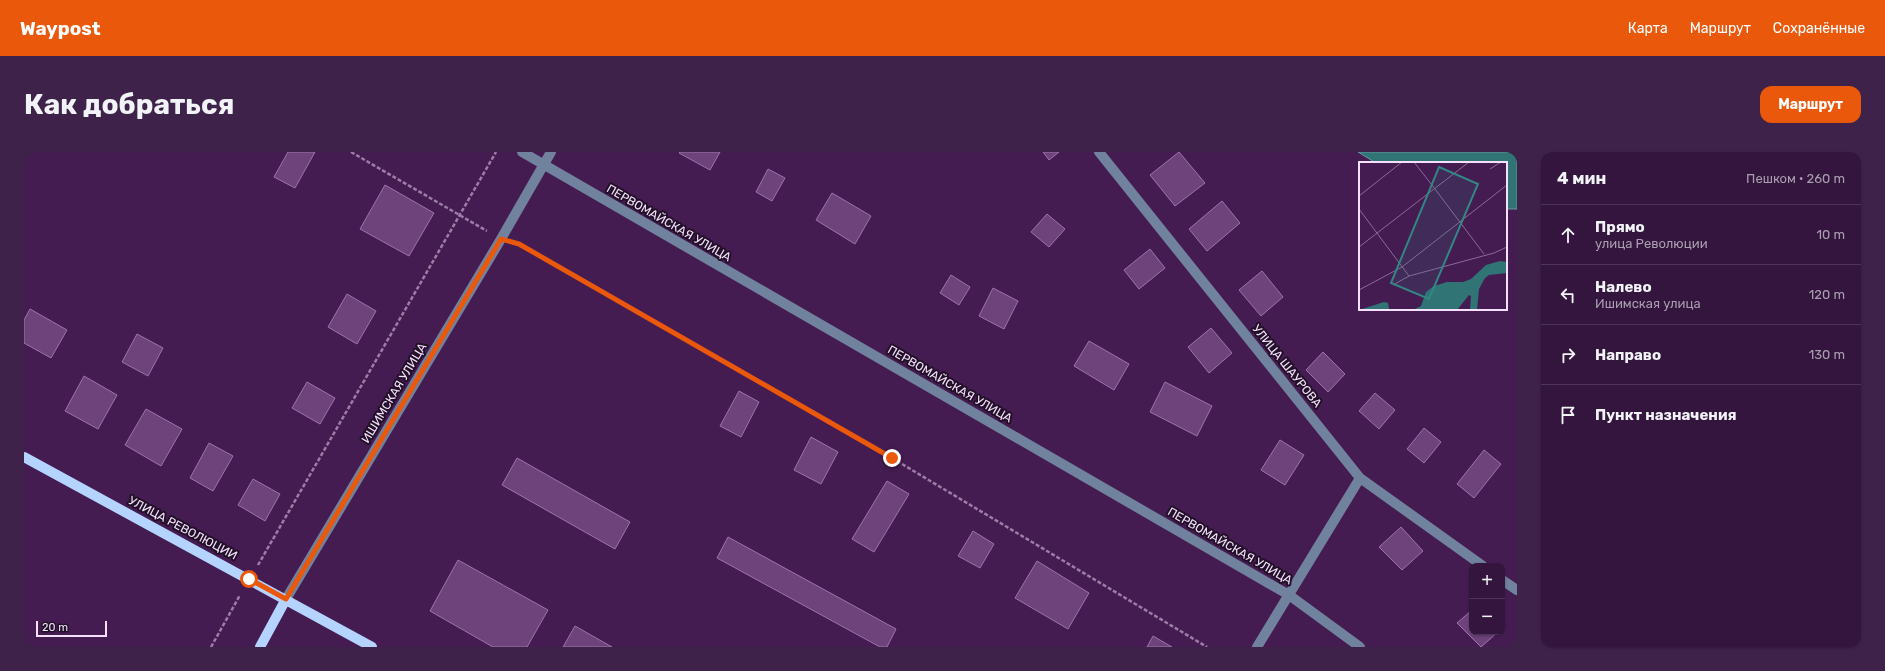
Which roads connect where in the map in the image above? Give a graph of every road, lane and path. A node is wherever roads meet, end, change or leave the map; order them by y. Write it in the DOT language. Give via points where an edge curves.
graph roads {
  1 [pos="351,152"];
  2 [pos="496,152"];
  3 [pos="522,152"];
  4 [pos="551,152"];
  5 [pos="1099,152"];
  6 [pos="544,165"];
  7 [pos="459,215"];
  8 [pos="501,239"];
  9 [pos="24,457"];
  10 [pos="1360,478"];
  11 [pos="1479,563"];
  12 [pos="249,579"];
  13 [pos="1505,582"];
  14 [pos="1517,590"];
  15 [pos="1289,595"];
  16 [pos="286,599"];
  17 [pos="211,647"];
  18 [pos="260,647"];
  19 [pos="372,647"];
  20 [pos="1207,647"];
  21 [pos="1257,647"];
  22 [pos="1360,647"];
  1 -- 7 [label="path"];
  2 -- 7 [label="path"];
  3 -- 6 [label="street, ПЕРВОМАЙСКАЯ УЛИЦА"];
  4 -- 6 [label="street, ИШИМСКАЯ УЛИЦА"];
  5 -- 10 [label="street, УЛИЦА ШАУРОВА"];
  6 -- 8 [label="street, ИШИМСКАЯ УЛИЦА"];
  6 -- 15 [label="street, ПЕРВОМАЙСКАЯ УЛИЦА"];
  7 -- 8 [label="path"];
  7 -- 12 [label="path"];
  8 -- 16 [label="street, ИШИМСКАЯ УЛИЦА"];
  8 -- 20 [label="path" via="519,244 878,450"];
  9 -- 12 [label="main road, УЛИЦА РЕВОЛЮЦИИ"];
  10 -- 11 [label="street, УЛИЦА ШАУРОВА"];
  10 -- 15 [label="street"];
  12 -- 16 [label="main road, УЛИЦА РЕВОЛЮЦИИ"];
  12 -- 17 [label="path"];
  13 -- 14 [label="street"];
  15 -- 21 [label="street"];
  15 -- 22 [label="street, ПЕРВОМАЙСКАЯ УЛИЦА"];
  16 -- 18 [label="main road, ИШИМСКАЯ УЛИЦА"];
  16 -- 19 [label="main road, УЛИЦА РЕВОЛЮЦИИ"];
}
